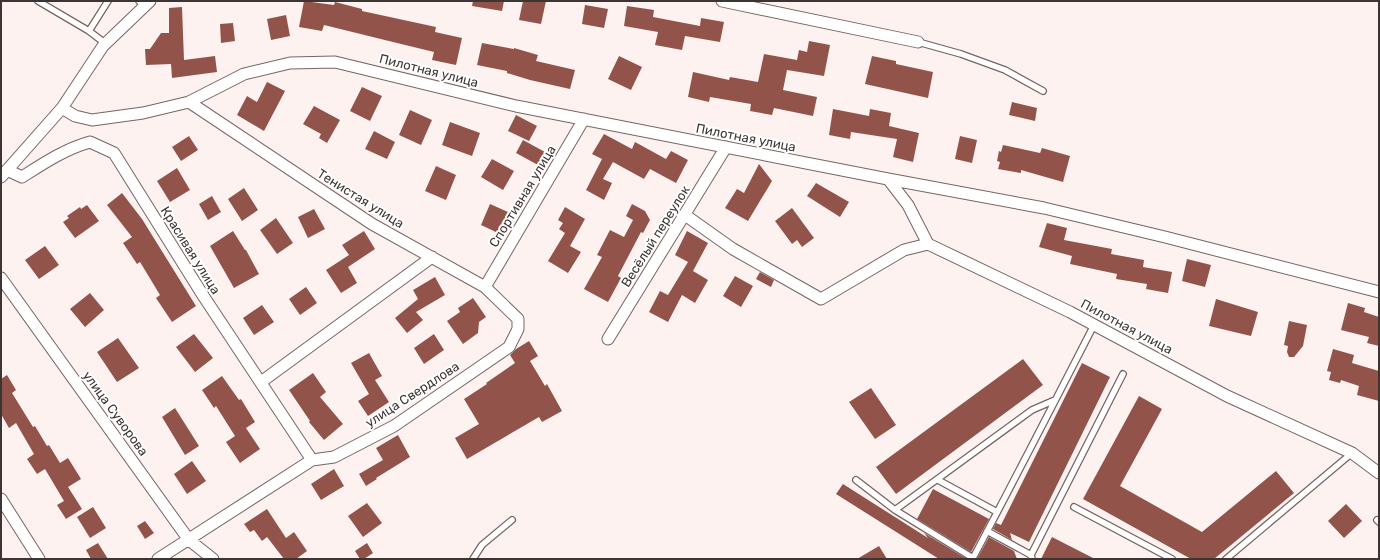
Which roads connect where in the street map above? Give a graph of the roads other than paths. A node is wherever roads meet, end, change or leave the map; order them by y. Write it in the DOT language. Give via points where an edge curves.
graph roads {
  1 [pos="38,1"];
  2 [pos="108,1"];
  3 [pos="722,1"];
  4 [pos="144,3"];
  5 [pos="89,31"];
  6 [pos="918,42"];
  7 [pos="106,44"];
  8 [pos="1043,91"];
  9 [pos="188,102"];
  10 [pos="62,108"];
  11 [pos="584,119"];
  12 [pos="726,147"];
  13 [pos="4,173"];
  14 [pos="888,179"];
  15 [pos="685,215"];
  16 [pos="928,244"];
  17 [pos="432,257"];
  18 [pos="1,278"];
  19 [pos="485,287"];
  20 [pos="1379,292"];
  21 [pos="518,319"];
  22 [pos="1094,324"];
  23 [pos="608,339"];
  24 [pos="1123,374"];
  25 [pos="261,382"];
  26 [pos="1055,400"];
  27 [pos="1352,453"];
  28 [pos="312,460"];
  29 [pos="1379,473"];
  30 [pos="856,480"];
  31 [pos="938,480"];
  32 [pos="1,499"];
  33 [pos="1074,507"];
  34 [pos="894,510"];
  35 [pos="997,512"];
  36 [pos="512,520"];
  37 [pos="987,531"];
  38 [pos="189,540"];
  39 [pos="1031,557"];
  40 [pos="39,559"];
  41 [pos="158,559"];
  42 [pos="213,559"];
  43 [pos="473,559"];
  44 [pos="1172,559"];
  45 [pos="1226,559"];
  1 -- 5 [label="lane"];
  2 -- 5 [label="lane"];
  3 -- 6 [label="street"];
  4 -- 7 [label="street"];
  5 -- 7 [label="lane"];
  6 -- 8 [label="lane" via="1005,70"];
  7 -- 10 [label="street"];
  9 -- 10 [label="street, Пилотная улица" via="143,113 92,120 75,116"];
  9 -- 11 [label="street, Пилотная улица" via="244,74 290,63 334,62 516,106"];
  9 -- 17 [label="street, Тенистая улица" via="372,224"];
  10 -- 13 [label="street"];
  11 -- 12 [label="street, Пилотная улица"];
  11 -- 19 [label="street, Спортивная улица"];
  12 -- 14 [label="street, Пилотная улица"];
  12 -- 15 [label="street, Весёлый переулок"];
  13 -- 25 [label="street, Красивая улица" via="22,177 61,153 90,142 114,153 204,297"];
  14 -- 16 [label="street" via="908,205"];
  14 -- 20 [label="street, Пилотная улица" via="1044,208"];
  15 -- 16 [label="street" via="733,249 821,299 904,250"];
  15 -- 23 [label="street, Весёлый переулок"];
  16 -- 22 [label="street, Пилотная улица"];
  17 -- 19 [label="street, Тенистая улица"];
  17 -- 25 [label="street"];
  18 -- 38 [label="street, улица Суворова"];
  19 -- 21 [label="street, Тенистая улица"];
  21 -- 28 [label="street, улица Свердлова" via="518,329 509,347 400,422 334,457"];
  22 -- 26 [label="lane"];
  22 -- 27 [label="street, Пилотная улица" via="1227,396"];
  24 -- 39 [label="lane"];
  25 -- 28 [label="street, Красивая улица"];
  26 -- 31 [label="lane" via="1032,410"];
  26 -- 35 [label="lane"];
  27 -- 29 [label="street, Пилотная улица"];
  27 -- 45 [label="lane"];
  28 -- 38 [label="street, улица Свердлова"];
  30 -- 34 [label="lane"];
  31 -- 34 [label="lane"];
  31 -- 35 [label="lane"];
  32 -- 40 [label="street"];
  33 -- 44 [label="lane"];
  34 -- 37 [label="lane" via="973,558"];
  35 -- 37 [label="lane"];
  36 -- 43 [label="lane" via="482,545"];
  37 -- 39 [label="lane"];
  38 -- 41 [label="street, улица Свердлова"];
  38 -- 42 [label="street, улица Суворова"];
}
